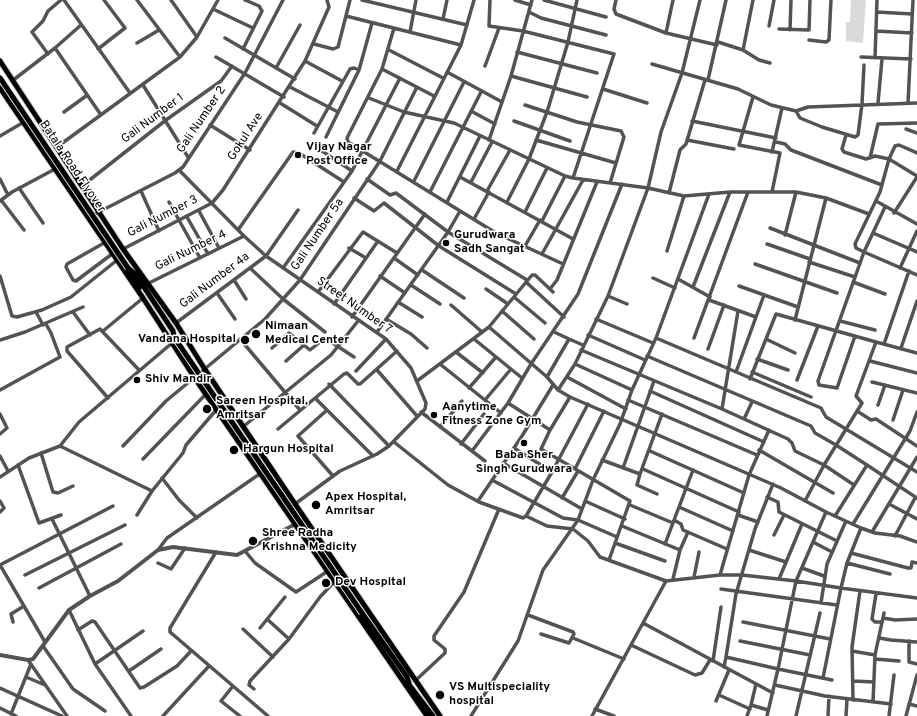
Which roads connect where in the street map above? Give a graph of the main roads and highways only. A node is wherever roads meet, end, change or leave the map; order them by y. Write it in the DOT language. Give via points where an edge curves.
graph roads {
  1 [pos="0,61"];
  2 [pos="0,78"];
  3 [pos="0,88"];
  4 [pos="428,716"];
  5 [pos="432,716"];
  6 [pos="440,716"];
  1 -- 6 [label="main road" via="123,249 176,323 295,504"];
  2 -- 5 [label="main road, Batala Road Flyover, bridge" via="128,268 136,275 173,331 174,337"];
  3 -- 4 [label="main road" via="194,377"];
}
